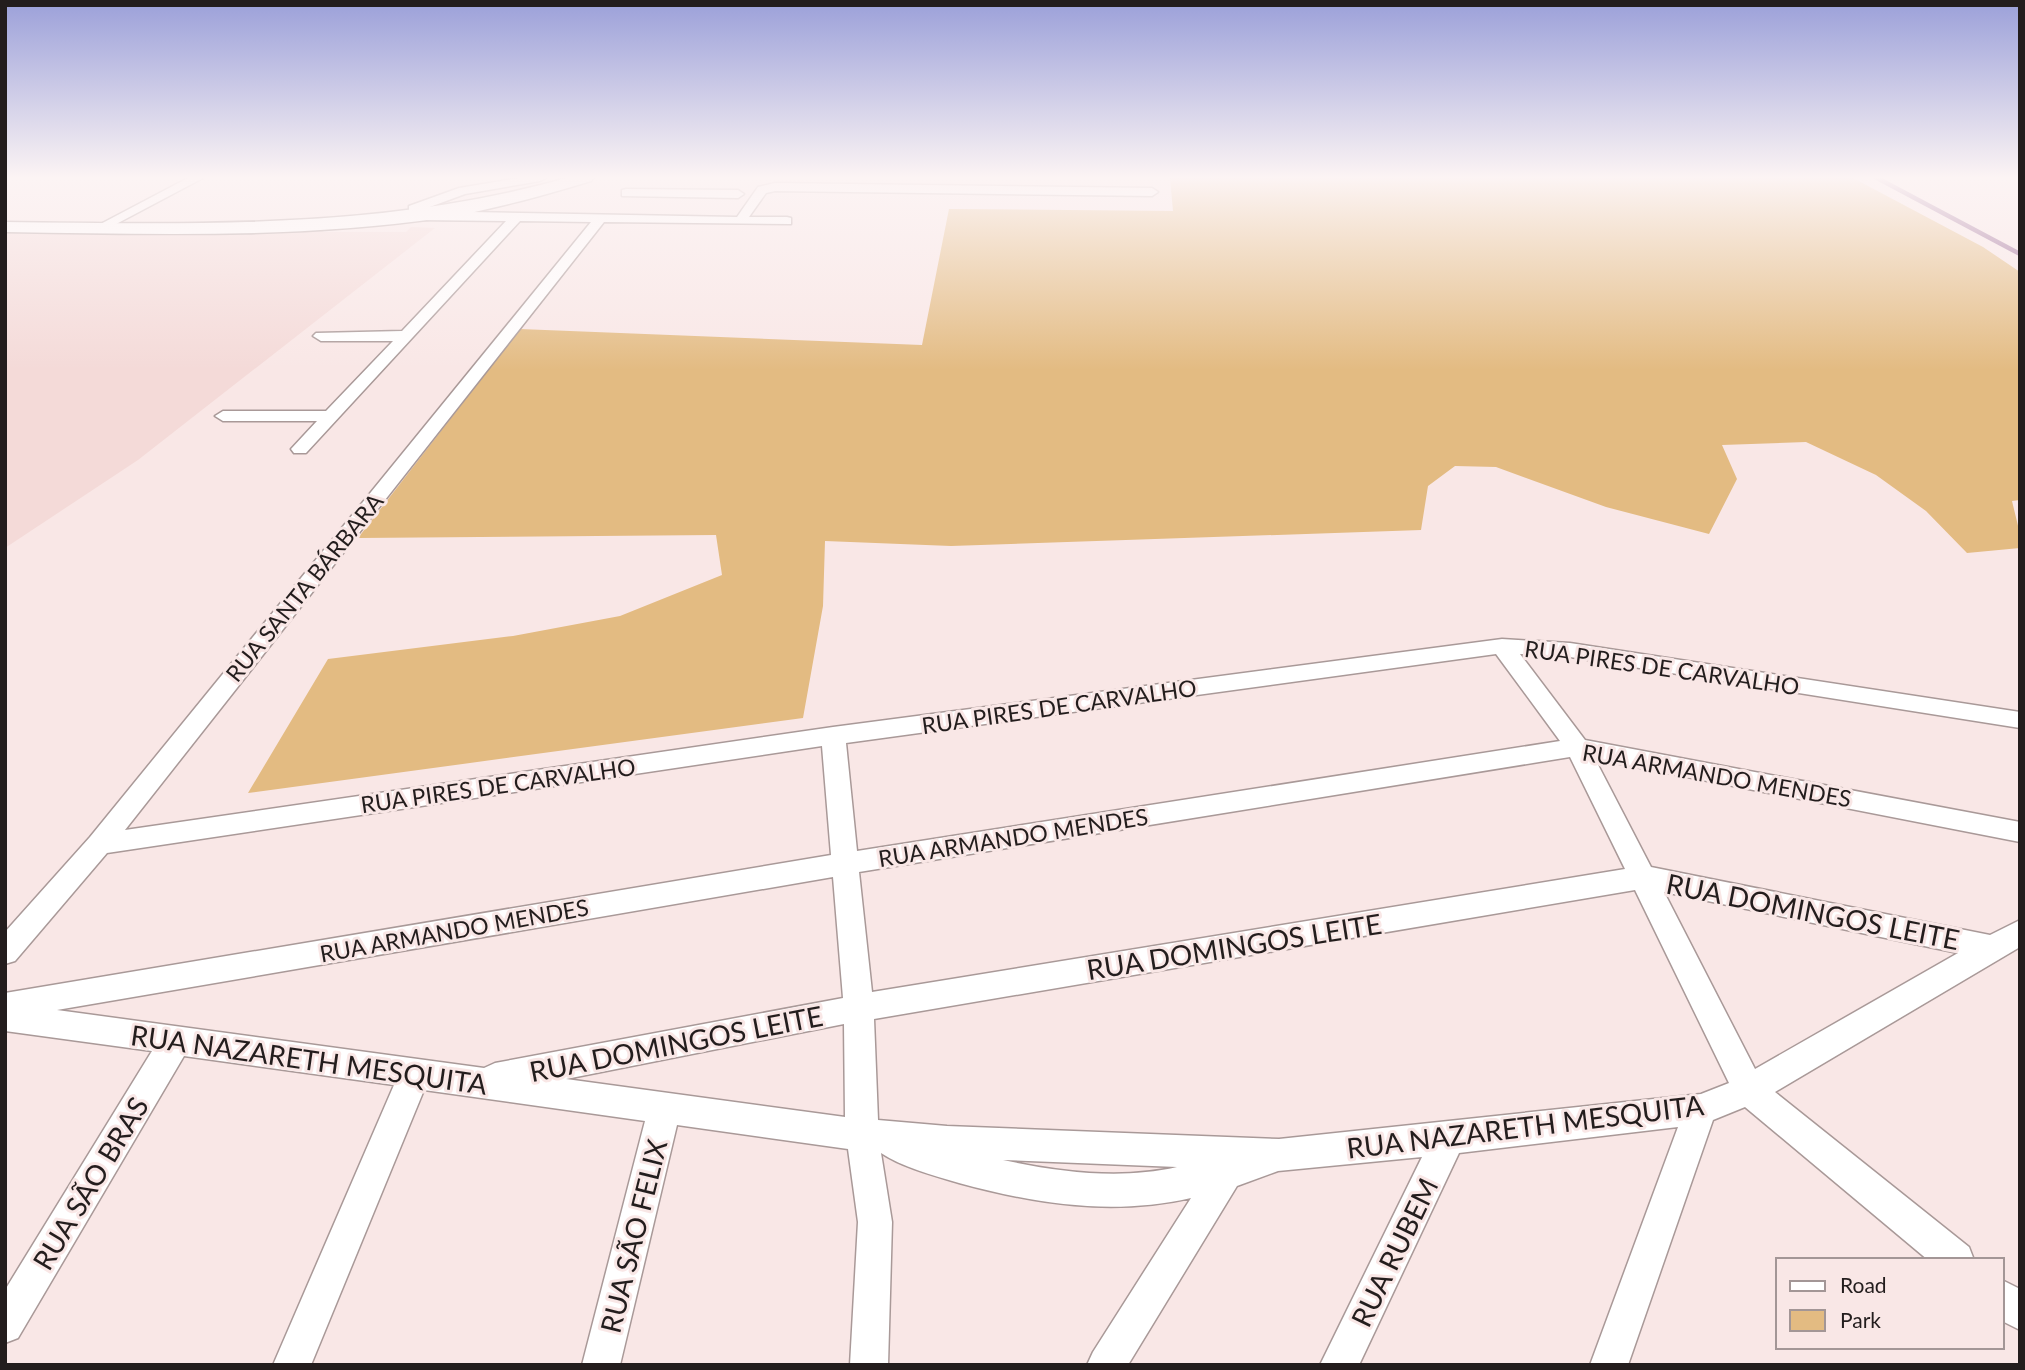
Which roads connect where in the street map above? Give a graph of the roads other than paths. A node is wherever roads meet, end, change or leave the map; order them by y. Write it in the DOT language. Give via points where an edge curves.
graph roads {
  1 [pos="494,242"];
  2 [pos="582,242"];
  3 [pos="321,336"];
  4 [pos="406,336"];
  5 [pos="223,416"];
  6 [pos="329,416"];
  7 [pos="300,449"];
  8 [pos="1502,646"];
  9 [pos="2020,720"];
  10 [pos="833,736"];
  11 [pos="1577,747"];
  12 [pos="2020,832"];
  13 [pos="99,844"];
  14 [pos="844,864"];
  15 [pos="1644,877"];
  16 [pos="2006,940"];
  17 [pos="5,953"];
  18 [pos="5,1006"];
  19 [pos="859,1008"];
  20 [pos="5,1017"];
  21 [pos="175,1042"];
  22 [pos="415,1074"];
  23 [pos="474,1082"];
  24 [pos="1749,1090"];
  25 [pos="665,1107"];
  26 [pos="1701,1109"];
  27 [pos="862,1135"];
  28 [pos="1449,1139"];
  29 [pos="1279,1155"];
  30 [pos="1225,1175"];
  31 [pos="1954,1258"];
  32 [pos="2004,1300"];
  33 [pos="2020,1312"];
  34 [pos="5,1325"];
  35 [pos="292,1365"];
  36 [pos="601,1365"];
  37 [pos="869,1365"];
  38 [pos="1106,1365"];
  39 [pos="1339,1365"];
  40 [pos="1609,1365"];
  1 -- 4 [label="street"];
  2 -- 13 [label="street, RUA SANTA BÁRBARA"];
  3 -- 4 [label="street"];
  4 -- 6 [label="street"];
  5 -- 6 [label="street"];
  6 -- 7 [label="street"];
  8 -- 9 [label="street, RUA PIRES DE CARVALHO" via="1570,650"];
  8 -- 10 [label="street, RUA PIRES DE CARVALHO"];
  8 -- 11 [label="street"];
  10 -- 13 [label="street, RUA PIRES DE CARVALHO"];
  10 -- 14 [label="street"];
  11 -- 12 [label="street, RUA ARMANDO MENDES"];
  11 -- 14 [label="street, RUA ARMANDO MENDES"];
  11 -- 15 [label="street"];
  13 -- 17 [label="street, RUA SANTA BÁRBARA"];
  14 -- 18 [label="street, RUA ARMANDO MENDES"];
  14 -- 19 [label="street"];
  15 -- 16 [label="street, RUA DOMINGOS LEITE"];
  15 -- 19 [label="street, RUA DOMINGOS LEITE"];
  15 -- 24 [label="street"];
  16 -- 24 [label="street, RUA NAZARETH MESQUITA"];
  19 -- 23 [label="street, RUA DOMINGOS LEITE"];
  19 -- 27 [label="street"];
  20 -- 21 [label="street, RUA NAZARETH MESQUITA"];
  21 -- 22 [label="street, RUA NAZARETH MESQUITA"];
  21 -- 34 [label="street, RUA SÃO BRAS"];
  22 -- 23 [label="street, RUA NAZARETH MESQUITA"];
  22 -- 35 [label="street"];
  23 -- 25 [label="street, RUA NAZARETH MESQUITA"];
  24 -- 26 [label="street, RUA NAZARETH MESQUITA"];
  24 -- 31 [label="street"];
  25 -- 27 [label="street, RUA NAZARETH MESQUITA"];
  25 -- 36 [label="street, RUA SÃO FELIX"];
  26 -- 28 [label="street, RUA NAZARETH MESQUITA"];
  26 -- 40 [label="street"];
  27 -- 29 [label="street, RUA NAZARETH MESQUITA"];
  27 -- 30 [label="street, RUA NAZARETH MESQUITA" via="979,1172 1072,1191 1124,1192"];
  27 -- 37 [label="street" via="875,1222"];
  28 -- 29 [label="street, RUA NAZARETH MESQUITA"];
  28 -- 39 [label="street, RUA RUBEM"];
  29 -- 30 [label="street, RUA NAZARETH MESQUITA"];
  30 -- 38 [label="street"];
  32 -- 33 [label="street"];
}
